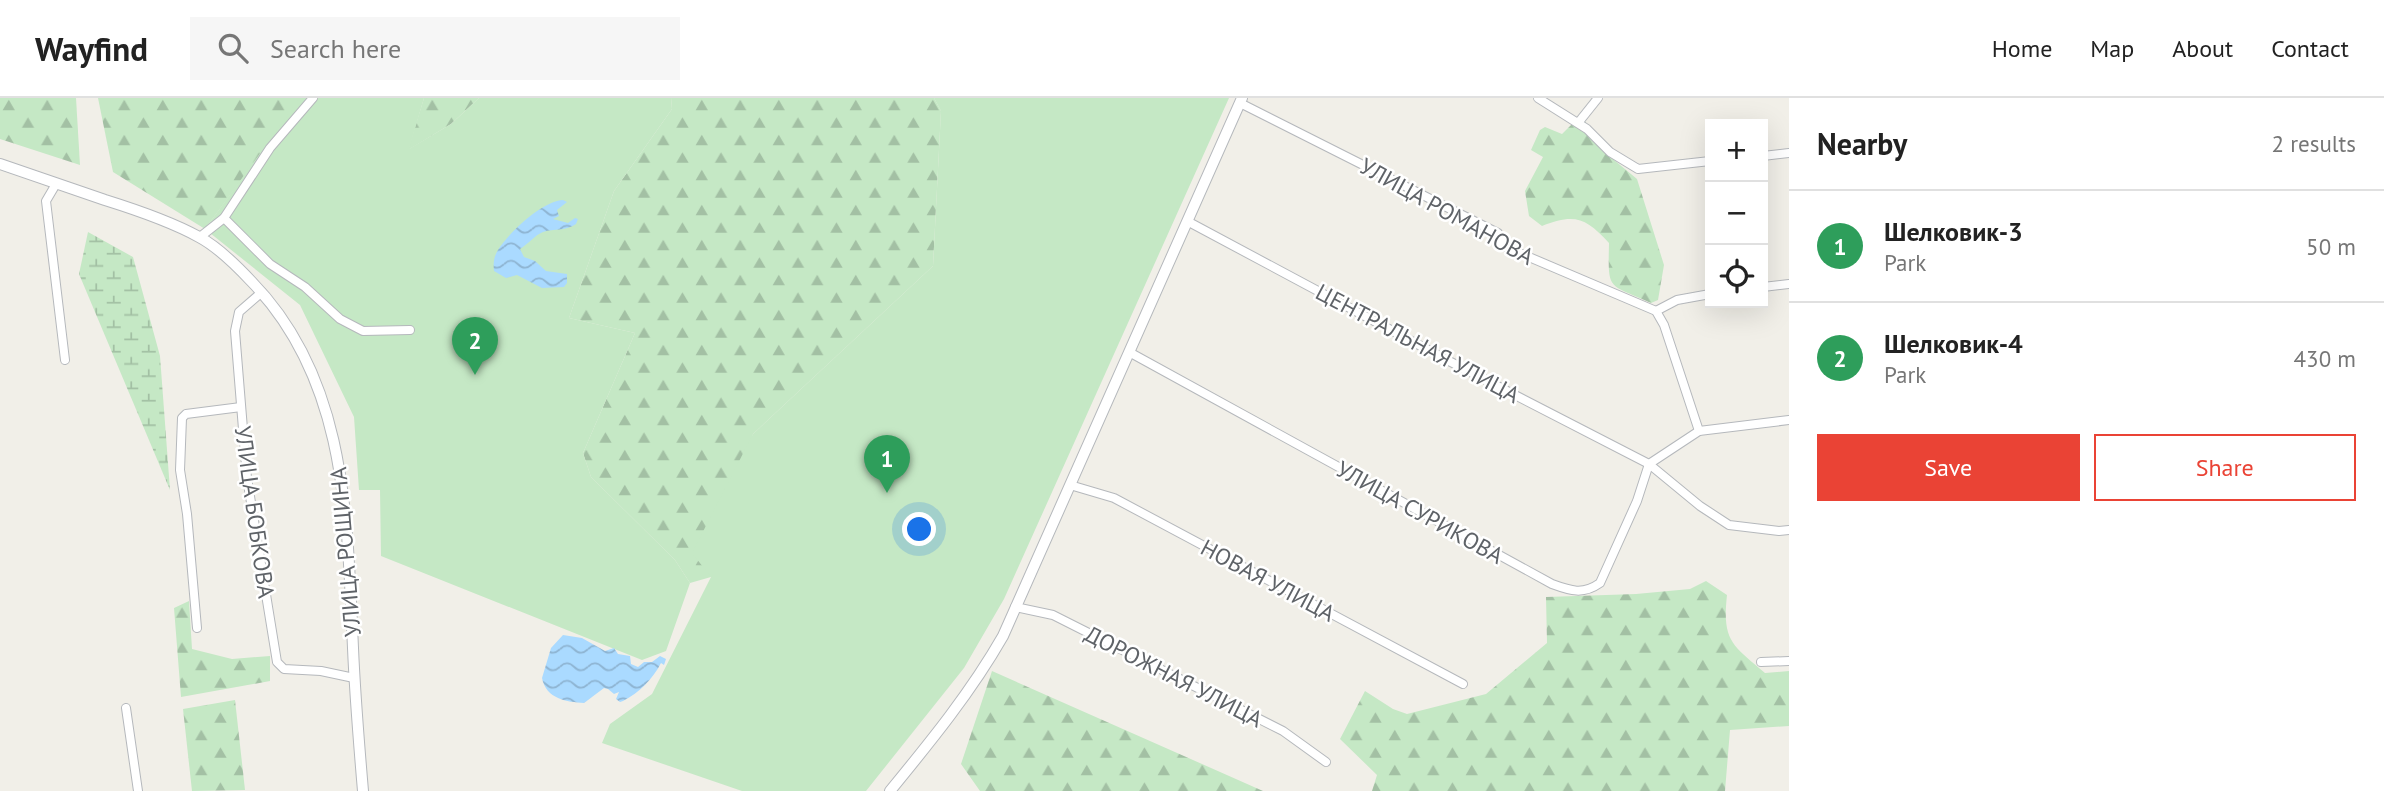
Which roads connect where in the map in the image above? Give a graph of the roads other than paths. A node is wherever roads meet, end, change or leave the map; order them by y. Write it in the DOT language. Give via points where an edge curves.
graph roads {
  1 [pos="313,98"];
  2 [pos="1538,98"];
  3 [pos="1598,98"];
  4 [pos="1241,101"];
  5 [pos="1578,123"];
  6 [pos="1789,153"];
  7 [pos="1768,155"];
  8 [pos="1705,162"];
  9 [pos="0,164"];
  10 [pos="56,184"];
  11 [pos="224,218"];
  12 [pos="1187,221"];
  13 [pos="200,237"];
  14 [pos="1789,284"];
  15 [pos="1768,286"];
  16 [pos="262,292"];
  17 [pos="1705,295"];
  18 [pos="1656,312"];
  19 [pos="410,330"];
  20 [pos="1129,352"];
  21 [pos="65,360"];
  22 [pos="241,407"];
  23 [pos="1789,420"];
  24 [pos="1699,431"];
  25 [pos="1649,464"];
  26 [pos="1070,485"];
  27 [pos="1789,530"];
  28 [pos="1015,607"];
  29 [pos="197,628"];
  30 [pos="1789,661"];
  31 [pos="1761,662"];
  32 [pos="354,678"];
  33 [pos="1463,684"];
  34 [pos="126,708"];
  35 [pos="1326,762"];
  36 [pos="138,791"];
  37 [pos="363,791"];
  38 [pos="890,791"];
  1 -- 11 [label="street" via="270,148"];
  2 -- 5 [label="street"];
  3 -- 5 [label="street"];
  4 -- 12 [label="street"];
  4 -- 18 [label="street, УЛИЦА РОМАНОВА" via="1498,233 1503,246"];
  5 -- 8 [label="street" via="1610,152 1638,169"];
  6 -- 7 [label="street"];
  9 -- 10 [label="street, УЛИЦА РОЩИНА"];
  10 -- 13 [label="street, УЛИЦА РОЩИНА" via="145,213"];
  10 -- 21 [label="street" via="46,201"];
  11 -- 13 [label="street"];
  11 -- 19 [label="street" via="270,264 305,287 340,319 363,331"];
  12 -- 20 [label="street"];
  12 -- 25 [label="street, ЦЕНТРАЛЬНАЯ УЛИЦА"];
  13 -- 16 [label="street, УЛИЦА РОЩИНА" via="235,263"];
  14 -- 15 [label="street"];
  16 -- 22 [label="street, УЛИЦА БОБКОВА" via="239,312 235,331"];
  16 -- 32 [label="street, УЛИЦА РОЩИНА" via="288,325 315,378 336,446 345,499"];
  17 -- 18 [label="street" via="1677,300"];
  18 -- 24 [label="street"];
  20 -- 25 [label="street, УЛИЦА СУРИКОВА" via="1568,590 1589,591 1601,583"];
  20 -- 26 [label="street"];
  22 -- 29 [label="street" via="182,418 180,470"];
  22 -- 32 [label="street, УЛИЦА БОБКОВА" via="247,478 277,662 284,669"];
  23 -- 24 [label="street"];
  24 -- 25 [label="street"];
  25 -- 27 [label="street, ЦЕНТРАЛЬНАЯ УЛИЦА" via="1730,525"];
  26 -- 28 [label="street"];
  26 -- 33 [label="street, НОВАЯ УЛИЦА" via="1115,498"];
  28 -- 35 [label="street, ДОРОЖНАЯ УЛИЦА" via="1053,615 1283,731"];
  28 -- 38 [label="street" via="982,672"];
  30 -- 31 [label="street"];
  32 -- 37 [label="street, УЛИЦА РОЩИНА"];
  34 -- 36 [label="street"];
}
